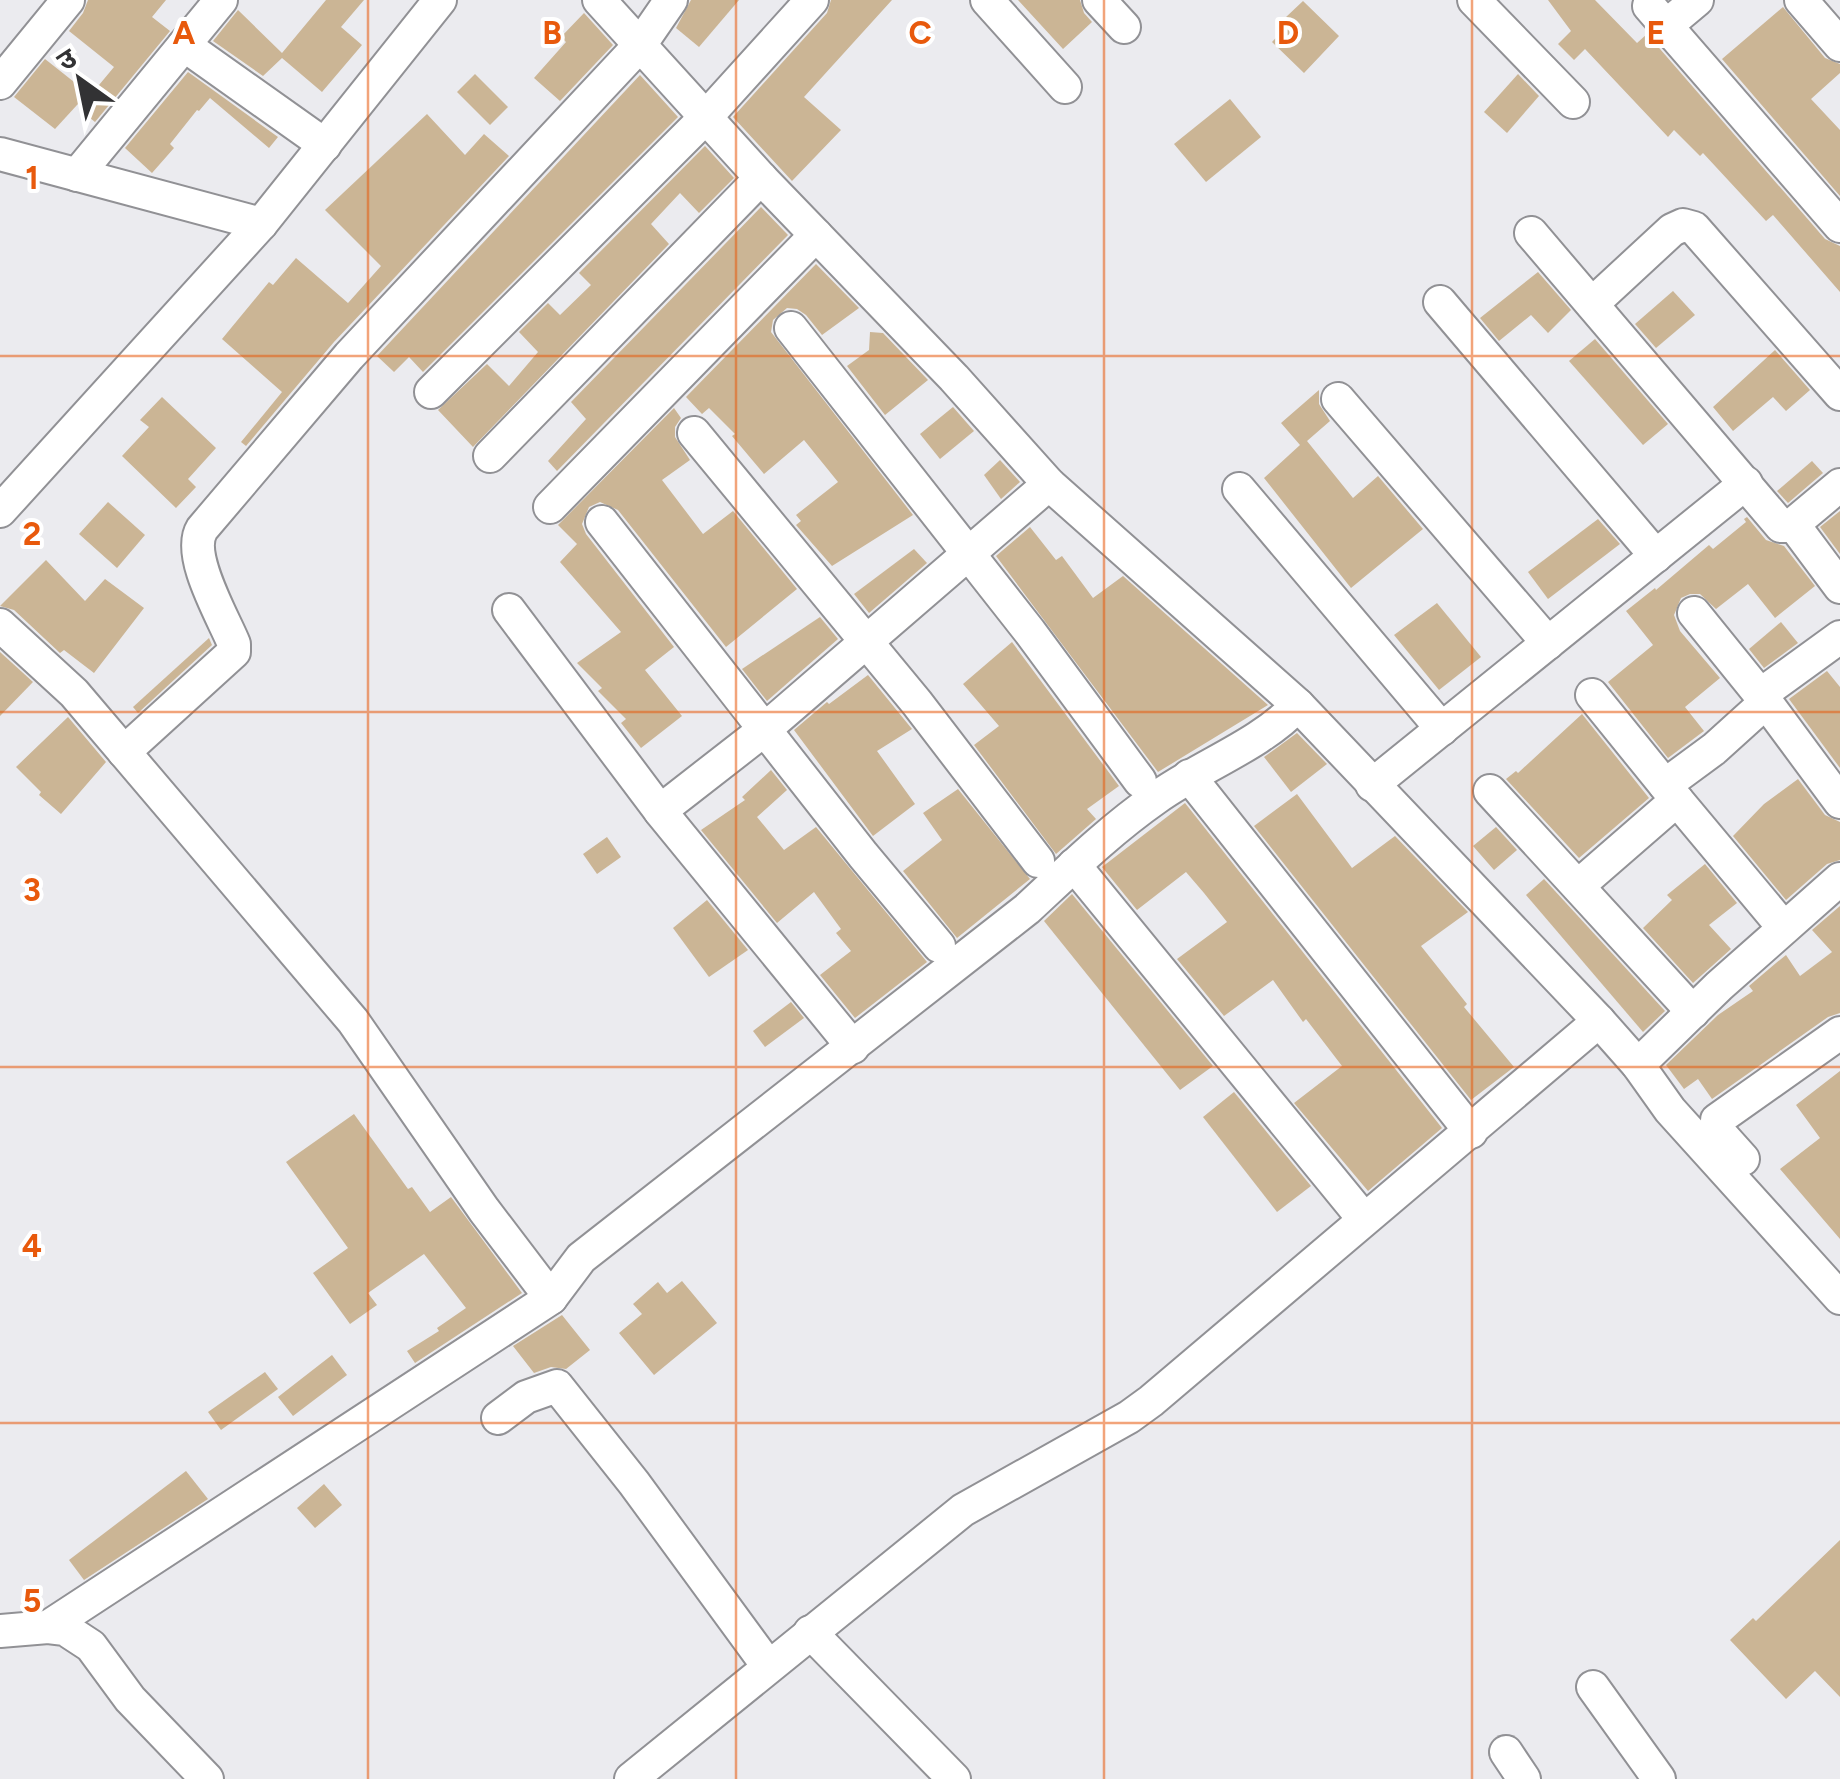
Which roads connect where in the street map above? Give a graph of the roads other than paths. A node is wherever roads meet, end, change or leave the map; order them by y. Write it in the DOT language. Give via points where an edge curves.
graph roads {
  1 [pos="68,0"];
  2 [pos="221,0"];
  3 [pos="440,0"];
  4 [pos="600,0"];
  5 [pos="671,0"];
  6 [pos="812,0"];
  7 [pos="988,0"];
  8 [pos="1099,0"];
  9 [pos="1474,0"];
  10 [pos="1697,0"];
  11 [pos="1802,0"];
  12 [pos="1124,27"];
  13 [pos="184,45"];
  14 [pos="640,45"];
  15 [pos="1840,45"];
  16 [pos="0,82"];
  17 [pos="1064,87"];
  18 [pos="1573,102"];
  19 [pos="706,118"];
  20 [pos="326,145"];
  21 [pos="0,154"];
  22 [pos="77,175"];
  23 [pos="760,178"];
  24 [pos="261,224"];
  25 [pos="1840,226"];
  26 [pos="1531,233"];
  27 [pos="816,235"];
  28 [pos="1440,302"];
  29 [pos="1592,304"];
  30 [pos="791,328"];
  31 [pos="431,392"];
  32 [pos="1840,394"];
  33 [pos="1338,399"];
  34 [pos="694,433"];
  35 [pos="490,456"];
  36 [pos="1049,484"];
  37 [pos="1746,484"];
  38 [pos="1840,484"];
  39 [pos="1240,489"];
  40 [pos="550,507"];
  41 [pos="0,511"];
  42 [pos="602,522"];
  43 [pos="1799,532"];
  44 [pos="968,553"];
  45 [pos="1656,556"];
  46 [pos="1840,586"];
  47 [pos="509,610"];
  48 [pos="1694,613"];
  49 [pos="0,625"];
  50 [pos="1840,637"];
  51 [pos="866,643"];
  52 [pos="1548,643"];
  53 [pos="1592,694"];
  54 [pos="1763,698"];
  55 [pos="1298,704"];
  56 [pos="1442,729"];
  57 [pos="764,730"];
  58 [pos="124,752"];
  59 [pos="1189,776"];
  60 [pos="1140,781"];
  61 [pos="1372,785"];
  62 [pos="1490,791"];
  63 [pos="1671,792"];
  64 [pos="1840,802"];
  65 [pos="660,811"];
  66 [pos="1038,861"];
  67 [pos="1074,865"];
  68 [pos="1840,879"];
  69 [pos="1578,886"];
  70 [pos="1784,928"];
  71 [pos="938,946"];
  72 [pos="1693,1012"];
  73 [pos="1598,1021"];
  74 [pos="1835,1047"];
  75 [pos="852,1048"];
  76 [pos="1638,1065"];
  77 [pos="1470,1132"];
  78 [pos="1363,1218"];
  79 [pos="1840,1267"];
  80 [pos="551,1298"];
  81 [pos="1840,1298"];
  82 [pos="498,1418"];
  83 [pos="0,1632"];
  84 [pos="810,1632"];
  85 [pos="68,1634"];
  86 [pos="768,1666"];
  87 [pos="1593,1687"];
  88 [pos="207,1779"];
  89 [pos="631,1779"];
  90 [pos="954,1779"];
  91 [pos="1659,1779"];
  1 -- 16 [label="street"];
  2 -- 13 [label="street"];
  3 -- 20 [label="street"];
  4 -- 14 [label="street"];
  5 -- 14 [label="street"];
  6 -- 19 [label="street"];
  7 -- 17 [label="street"];
  8 -- 12 [label="street"];
  9 -- 18 [label="street"];
  10 -- 25 [label="street" via="1657,16"];
  11 -- 15 [label="street"];
  13 -- 20 [label="street"];
  13 -- 22 [label="street"];
  14 -- 19 [label="street"];
  14 -- 58 [label="street" via="349,356 202,529 198,558 234,652"];
  19 -- 23 [label="street"];
  19 -- 31 [label="street"];
  20 -- 24 [label="street"];
  21 -- 22 [label="street"];
  22 -- 24 [label="street"];
  23 -- 27 [label="street"];
  23 -- 35 [label="street"];
  24 -- 41 [label="street"];
  26 -- 29 [label="street"];
  27 -- 36 [label="street"];
  27 -- 40 [label="street"];
  28 -- 45 [label="street"];
  29 -- 32 [label="street" via="1684,224"];
  29 -- 37 [label="street"];
  30 -- 44 [label="street"];
  33 -- 52 [label="street"];
  34 -- 51 [label="street"];
  36 -- 44 [label="street"];
  36 -- 55 [label="street"];
  37 -- 38 [label="street" via="1781,526 1790,526"];
  37 -- 45 [label="street"];
  39 -- 56 [label="street"];
  42 -- 57 [label="street"];
  43 -- 46 [label="street"];
  44 -- 51 [label="street"];
  44 -- 60 [label="street"];
  45 -- 52 [label="street"];
  47 -- 65 [label="street"];
  48 -- 54 [label="street"];
  49 -- 58 [label="street" via="74,693"];
  50 -- 54 [label="street"];
  51 -- 57 [label="street"];
  51 -- 66 [label="street"];
  52 -- 56 [label="street"];
  53 -- 63 [label="street"];
  54 -- 63 [label="street"];
  54 -- 64 [label="street"];
  55 -- 59 [label="street" via="1278,726"];
  55 -- 61 [label="street"];
  56 -- 61 [label="street"];
  57 -- 65 [label="street"];
  57 -- 71 [label="street"];
  58 -- 80 [label="street" via="352,1021"];
  59 -- 67 [label="street"];
  59 -- 77 [label="street"];
  61 -- 73 [label="street"];
  62 -- 69 [label="street"];
  63 -- 69 [label="street"];
  63 -- 70 [label="street"];
  65 -- 75 [label="street"];
  67 -- 75 [label="street"];
  67 -- 78 [label="street"];
  68 -- 70 [label="street"];
  69 -- 72 [label="street"];
  70 -- 72 [label="street"];
  72 -- 76 [label="street"];
  73 -- 76 [label="street"];
  73 -- 77 [label="street"];
  74 -- 79 [label="street" via="1715,1125"];
  75 -- 80 [label="street" via="581,1258"];
  76 -- 81 [label="street" via="1670,1110"];
  77 -- 78 [label="street"];
  78 -- 84 [label="street" via="1128,1417 962,1510"];
  80 -- 85 [label="street"];
  82 -- 86 [label="street" via="526,1396 557,1386"];
  83 -- 85 [label="street"];
  84 -- 86 [label="street"];
  84 -- 90 [label="street"];
  85 -- 88 [label="street"];
  86 -- 89 [label="street"];
  87 -- 91 [label="street"];
}
